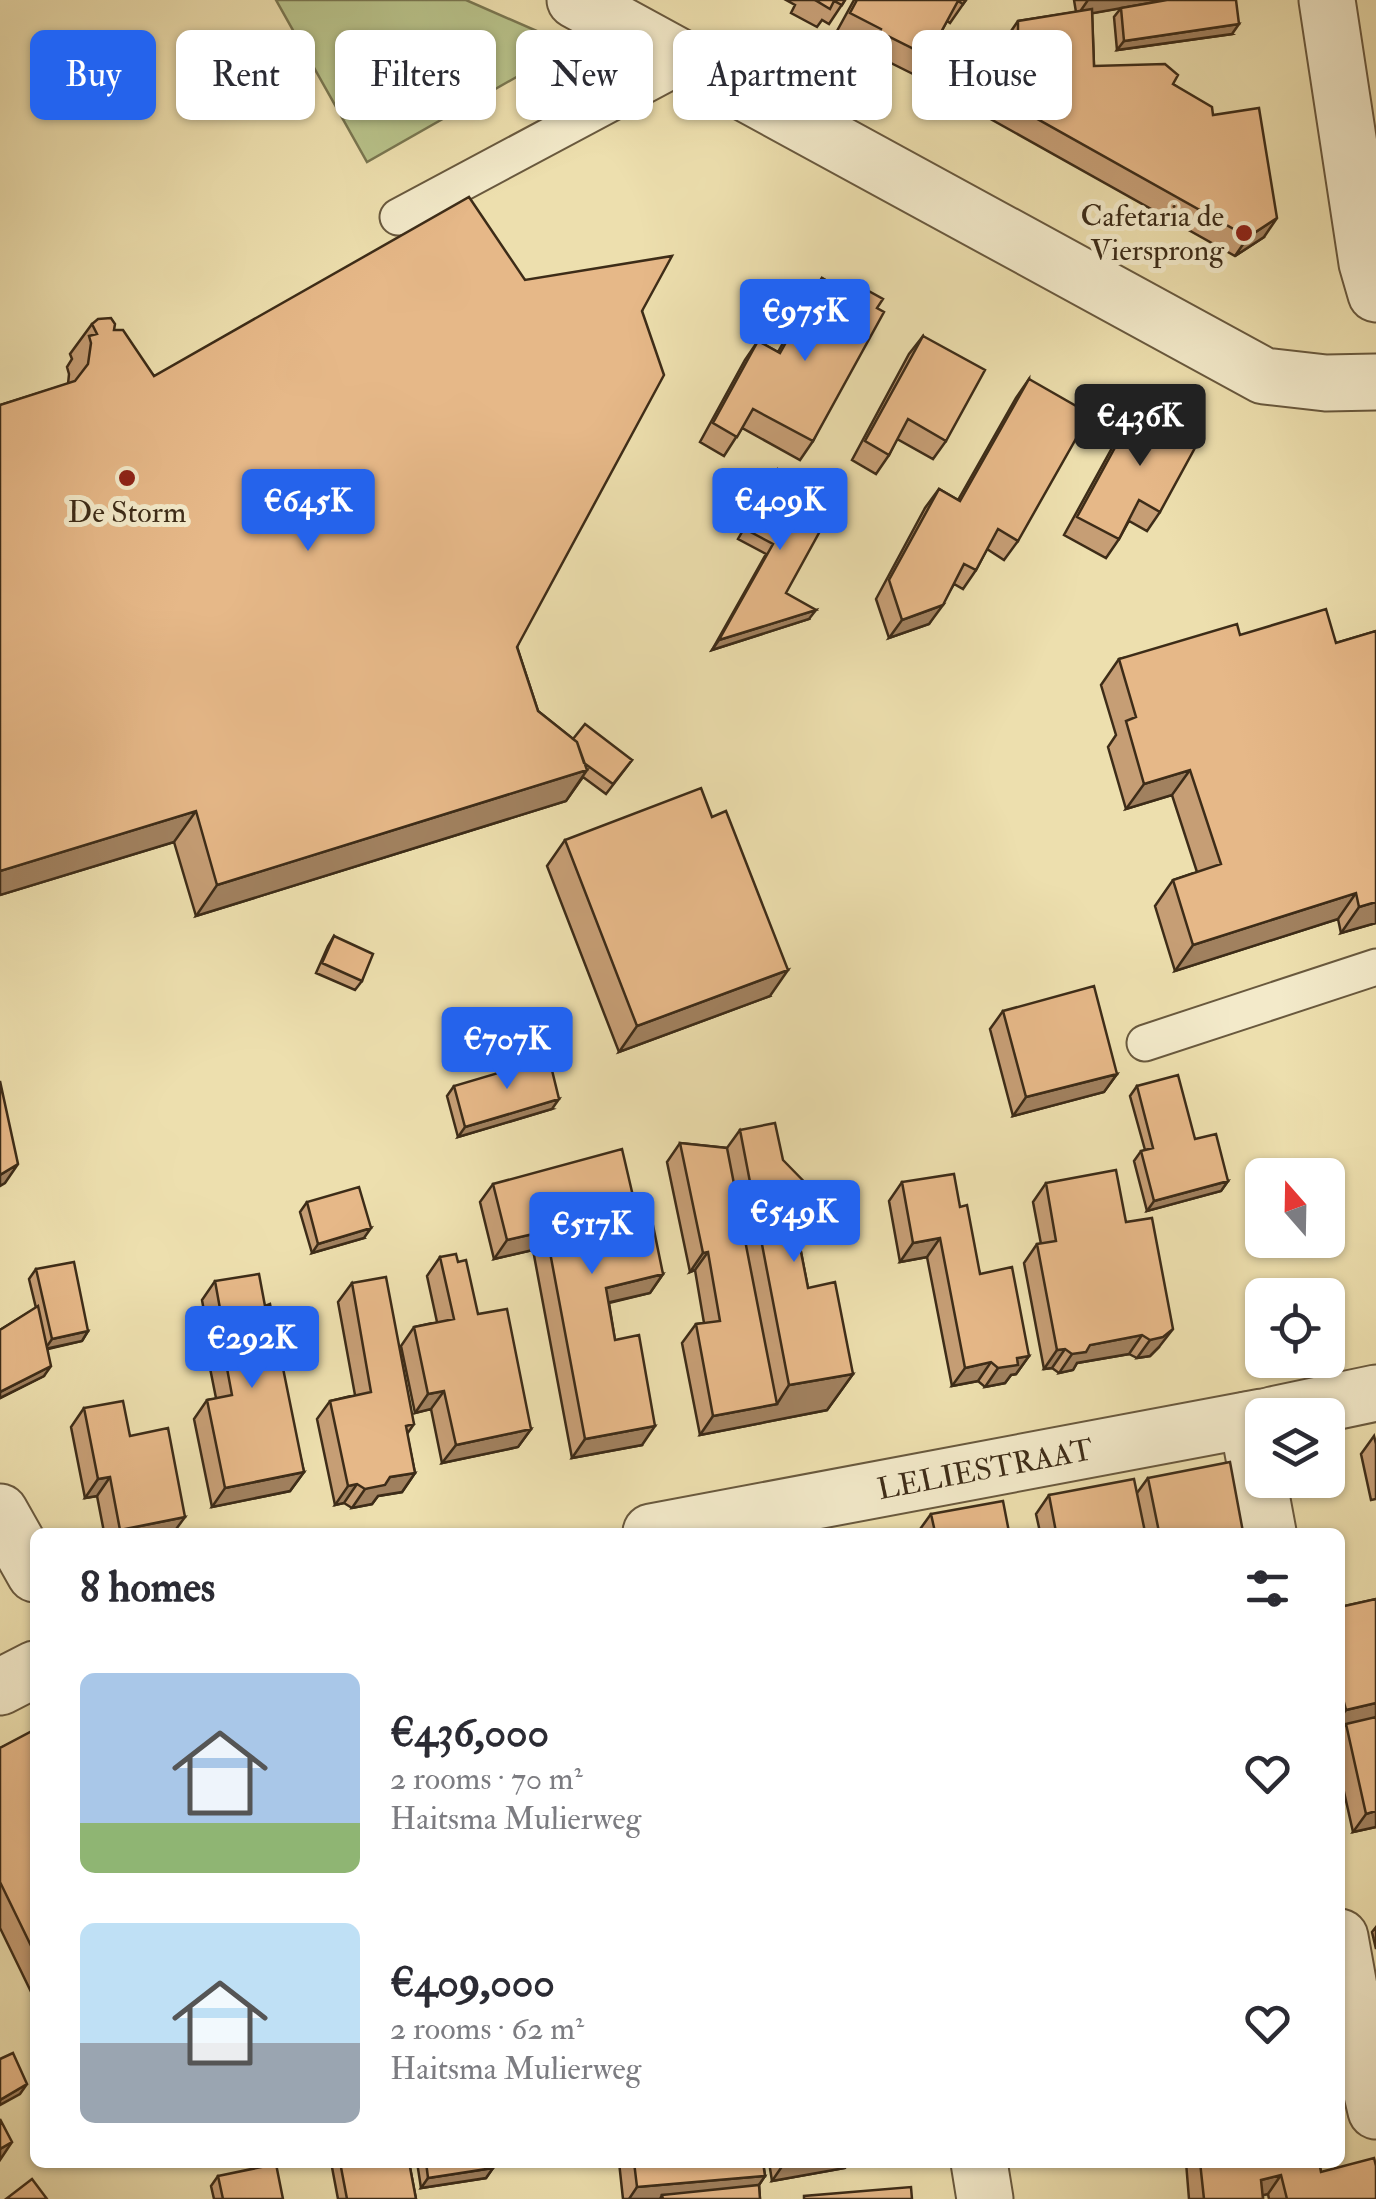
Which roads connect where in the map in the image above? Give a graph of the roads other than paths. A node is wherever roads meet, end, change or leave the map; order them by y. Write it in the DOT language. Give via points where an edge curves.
graph roads {
  1 [pos="575,0"];
  2 [pos="1327,0"];
  3 [pos="673,52"];
  4 [pos="673,70"];
  5 [pos="798,120"];
  6 [pos="398,218"];
  7 [pos="1376,294"];
  8 [pos="1376,382"];
  9 [pos="1376,967"];
  10 [pos="1146,1043"];
  11 [pos="1376,1393"];
  12 [pos="1345,1399"];
  13 [pos="1245,1421"];
  14 [pos="1266,1498"];
  15 [pos="0,1512"];
  16 [pos="861,1512"];
  17 [pos="693,1528"];
  18 [pos="1268,1528"];
  19 [pos="30,1565"];
  20 [pos="30,1672"];
  21 [pos="0,1688"];
  22 [pos="1345,1964"];
  23 [pos="1376,2110"];
  24 [pos="980,2168"];
  25 [pos="985,2199"];
  1 -- 3 [label="street"];
  2 -- 7 [label="street"];
  4 -- 6 [label="lane"];
  5 -- 8 [label="street" via="1264,376"];
  9 -- 10 [label="lane"];
  11 -- 12 [label="street, LELIESTRAAT"];
  13 -- 16 [label="street, LELIESTRAAT"];
  14 -- 18 [label="street"];
  15 -- 19 [label="street"];
  16 -- 17 [label="street, LELIESTRAAT"];
  20 -- 21 [label="street"];
  22 -- 23 [label="street"];
  24 -- 25 [label="street"];
}
